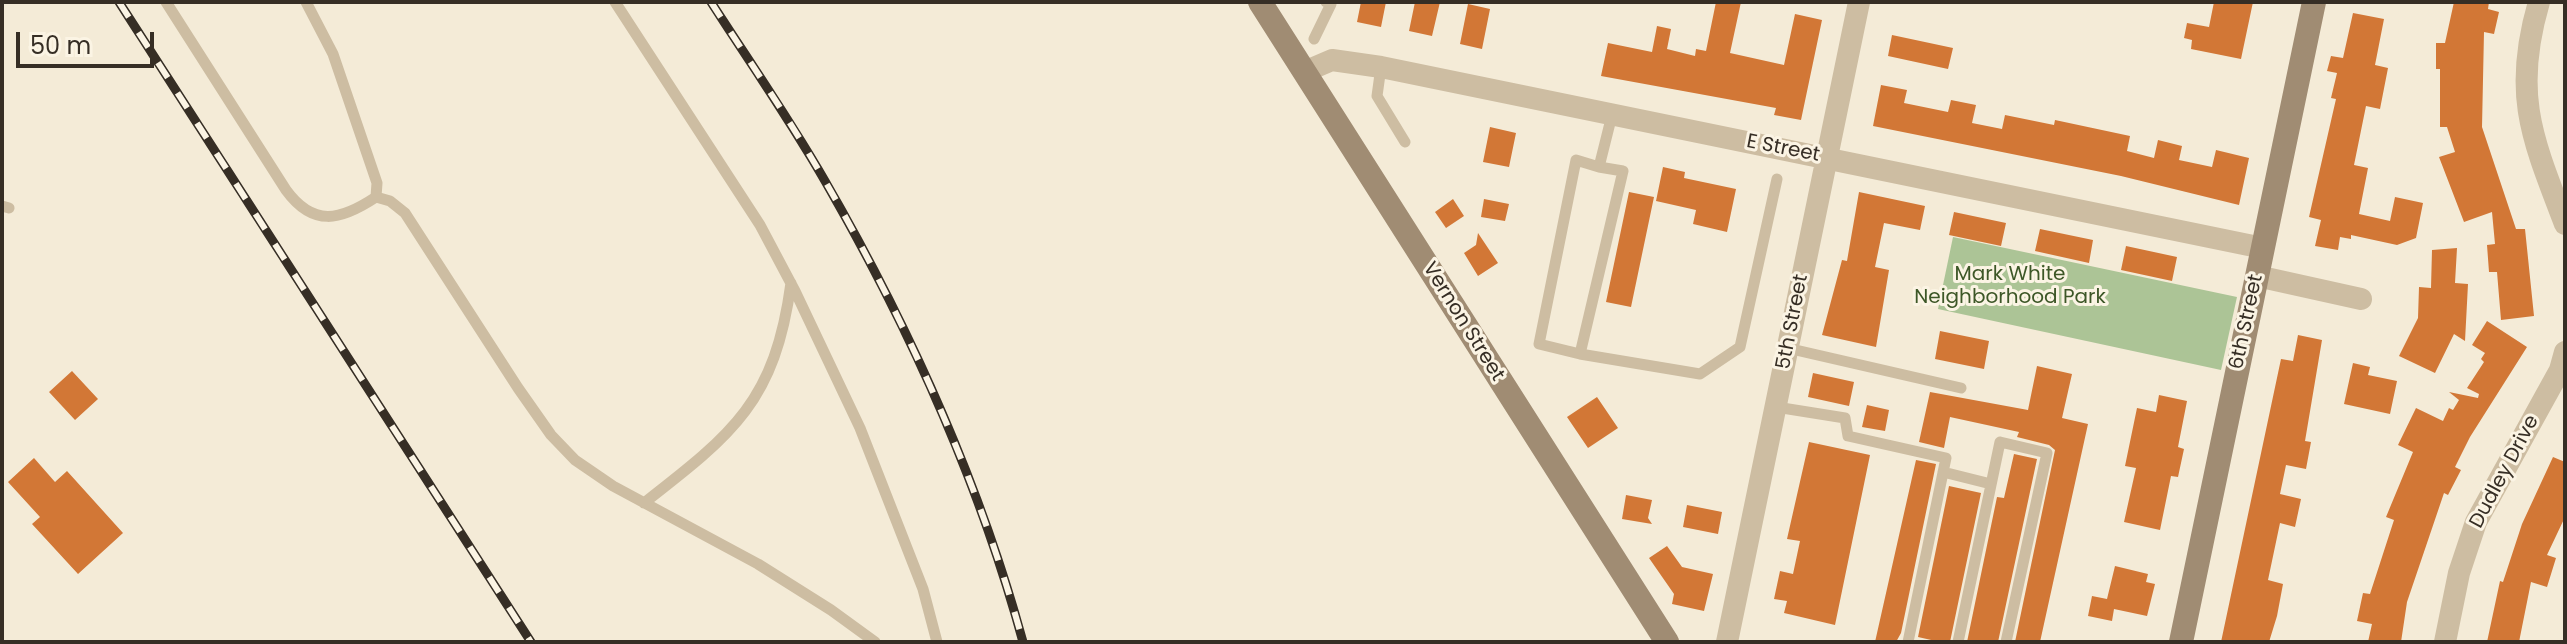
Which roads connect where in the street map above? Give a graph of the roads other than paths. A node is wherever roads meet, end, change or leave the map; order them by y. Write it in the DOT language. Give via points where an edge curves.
graph roads {
  1 [pos="166,2"];
  2 [pos="306,2"];
  3 [pos="615,2"];
  4 [pos="1260,2"];
  5 [pos="1326,2"];
  6 [pos="1859,2"];
  7 [pos="2314,2"];
  8 [pos="2539,2"];
  9 [pos="1314,39"];
  10 [pos="1381,67"];
  11 [pos="1304,72"];
  12 [pos="1612,115"];
  13 [pos="1405,142"];
  14 [pos="1826,158"];
  15 [pos="1599,167"];
  16 [pos="1777,179"];
  17 [pos="376,197"];
  18 [pos="2565,224"];
  19 [pos="2263,248"];
  20 [pos="2257,276"];
  21 [pos="791,282"];
  22 [pos="2361,299"];
  23 [pos="1787,348"];
  24 [pos="2565,352"];
  25 [pos="1580,354"];
  26 [pos="1961,388"];
  27 [pos="1776,407"];
  28 [pos="1943,472"];
  29 [pos="1991,484"];
  30 [pos="644,503"];
  31 [pos="875,642"];
  32 [pos="937,642"];
  33 [pos="1667,642"];
  34 [pos="1727,642"];
  35 [pos="1908,642"];
  36 [pos="1958,642"];
  37 [pos="2006,642"];
  38 [pos="2181,642"];
  39 [pos="2445,642"];
  1 -- 17 [label="lane" via="297,205 312,216 327,218"];
  2 -- 17 [label="lane" via="333,54 377,183"];
  3 -- 21 [label="lane" via="760,225"];
  4 -- 11 [label="main road, Vernon Street"];
  5 -- 9 [label="lane" via="1331,4"];
  6 -- 14 [label="street, 5th Street"];
  7 -- 19 [label="main road, 6th Street"];
  8 -- 18 [label="street" via="2527,42 2529,122"];
  10 -- 11 [label="street, E Street" via="1332,60"];
  10 -- 12 [label="street, E Street"];
  10 -- 13 [label="lane" via="1377,96"];
  11 -- 33 [label="main road, Vernon Street"];
  12 -- 14 [label="street, E Street"];
  12 -- 15 [label="lane"];
  14 -- 19 [label="street, E Street"];
  14 -- 23 [label="street, 5th Street"];
  15 -- 25 [label="lane" via="1623,171"];
  15 -- 25 [label="lane" via="1576,160 1539,344"];
  16 -- 25 [label="lane" via="1740,347 1700,374"];
  17 -- 30 [label="lane" via="405,213 551,435 575,460"];
  19 -- 20 [label="main road, 6th Street"];
  20 -- 22 [label="street"];
  20 -- 38 [label="main road, 6th Street"];
  21 -- 30 [label="lane" via="780,345 748,408 718,443"];
  21 -- 32 [label="lane" via="860,428 923,589"];
  23 -- 26 [label="lane"];
  23 -- 27 [label="street, 5th Street"];
  24 -- 39 [label="street, Dudley Drive" via="2476,522"];
  27 -- 28 [label="lane" via="1845,418 1848,436 1946,458"];
  27 -- 34 [label="street, 5th Street"];
  28 -- 29 [label="lane"];
  28 -- 35 [label="lane"];
  29 -- 36 [label="lane"];
  29 -- 37 [label="lane" via="2000,442 2047,453"];
  30 -- 31 [label="lane" via="758,564"];
}
